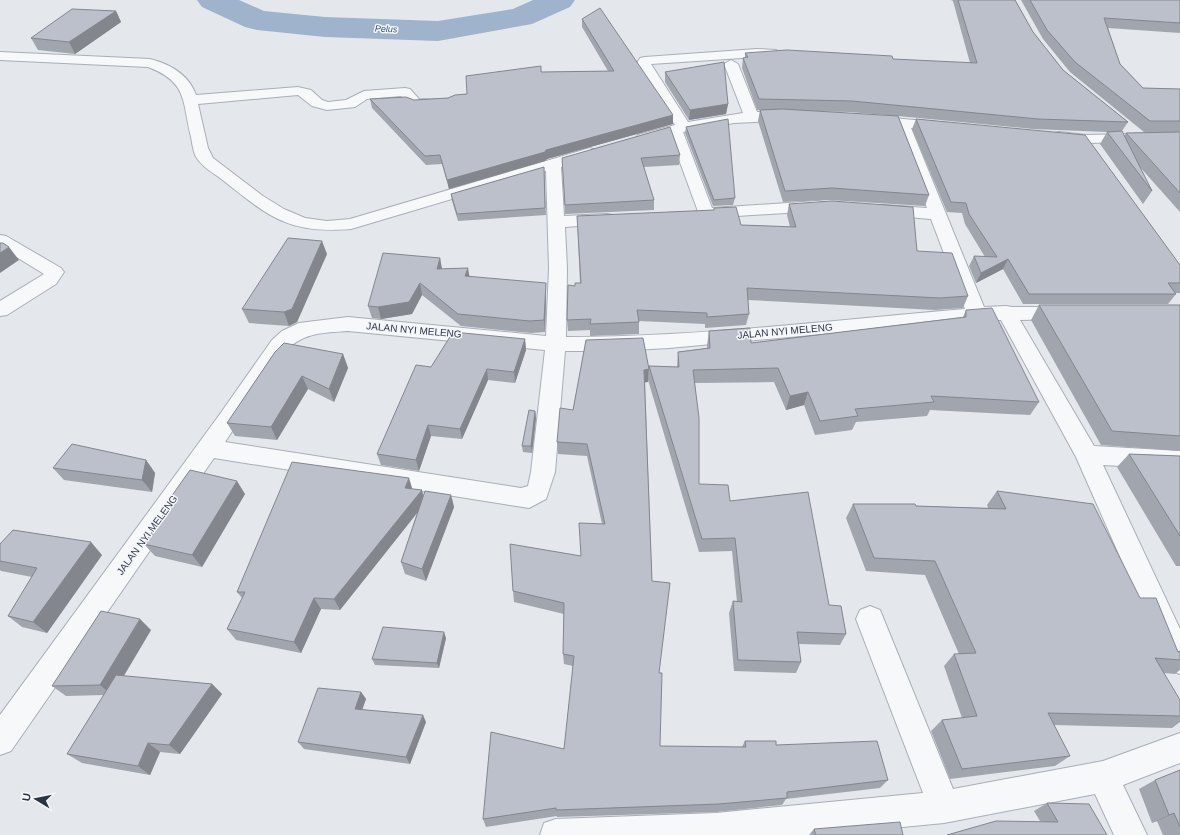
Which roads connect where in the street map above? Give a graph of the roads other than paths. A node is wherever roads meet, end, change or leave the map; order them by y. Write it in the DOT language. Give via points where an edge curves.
graph roads {
  1 [pos="788,55"];
  2 [pos="0,56"];
  3 [pos="731,64"];
  4 [pos="191,100"];
  5 [pos="450,102"];
  6 [pos="751,116"];
  7 [pos="803,117"];
  8 [pos="856,120"];
  9 [pos="1122,123"];
  10 [pos="953,126"];
  11 [pos="903,127"];
  12 [pos="678,133"];
  13 [pos="1046,135"];
  14 [pos="1180,137"];
  15 [pos="1140,138"];
  16 [pos="629,142"];
  17 [pos="606,148"];
  18 [pos="554,174"];
  19 [pos="829,206"];
  20 [pos="871,209"];
  21 [pos="936,214"];
  22 [pos="619,218"];
  23 [pos="557,222"];
  24 [pos="0,240"];
  25 [pos="0,310"];
  26 [pos="1006,312"];
  27 [pos="1084,313"];
  28 [pos="977,314"];
  29 [pos="556,344"];
  30 [pos="208,448"];
  31 [pos="1087,455"];
  32 [pos="1180,460"];
  33 [pos="870,619"];
  34 [pos="1180,660"];
  35 [pos="0,740"];
  36 [pos="1180,748"];
  37 [pos="1103,777"];
  38 [pos="944,807"];
  39 [pos="556,835"];
  40 [pos="1131,835"];
  1 -- 12 [label="street" via="757,54 645,60 644,63"];
  2 -- 4 [label="street" via="150,63 176,74 184,83"];
  3 -- 6 [label="street"];
  4 -- 5 [label="street" via="298,91 327,106 350,104 364,95 384,92 405,92 415,103"];
  4 -- 18 [label="street" via="194,125 203,156 277,212 311,225 351,224"];
  6 -- 7 [label="street"];
  6 -- 12 [label="street"];
  8 -- 11 [label="street"];
  9 -- 15 [label="street"];
  10 -- 11 [label="street"];
  11 -- 21 [label="street"];
  12 -- 16 [label="street"];
  12 -- 19 [label="street" via="698,213"];
  13 -- 15 [label="street" via="1091,146"];
  14 -- 15 [label="street"];
  17 -- 18 [label="street"];
  18 -- 23 [label="street"];
  20 -- 21 [label="street"];
  21 -- 28 [label="street"];
  22 -- 23 [label="street"];
  23 -- 29 [label="street"];
  24 -- 25 [label="street" via="55,272 49,280"];
  26 -- 27 [label="street, JALAN NYI MELENG"];
  26 -- 28 [label="street, JALAN NYI MELENG"];
  26 -- 31 [label="street"];
  28 -- 29 [label="street, JALAN NYI MELENG" via="669,341"];
  29 -- 30 [label="street, JALAN NYI MELENG" via="348,324 306,328 289,336 279,345"];
  29 -- 30 [label="street" via="543,472 538,492 529,498"];
  30 -- 35 [label="street, JALAN NYI MELENG"];
  31 -- 32 [label="street"];
  31 -- 34 [label="street"];
  33 -- 38 [label="street"];
  36 -- 37 [label="street"];
  37 -- 38 [label="street"];
  37 -- 40 [label="street"];
  38 -- 39 [label="street" via="716,829"];
}
